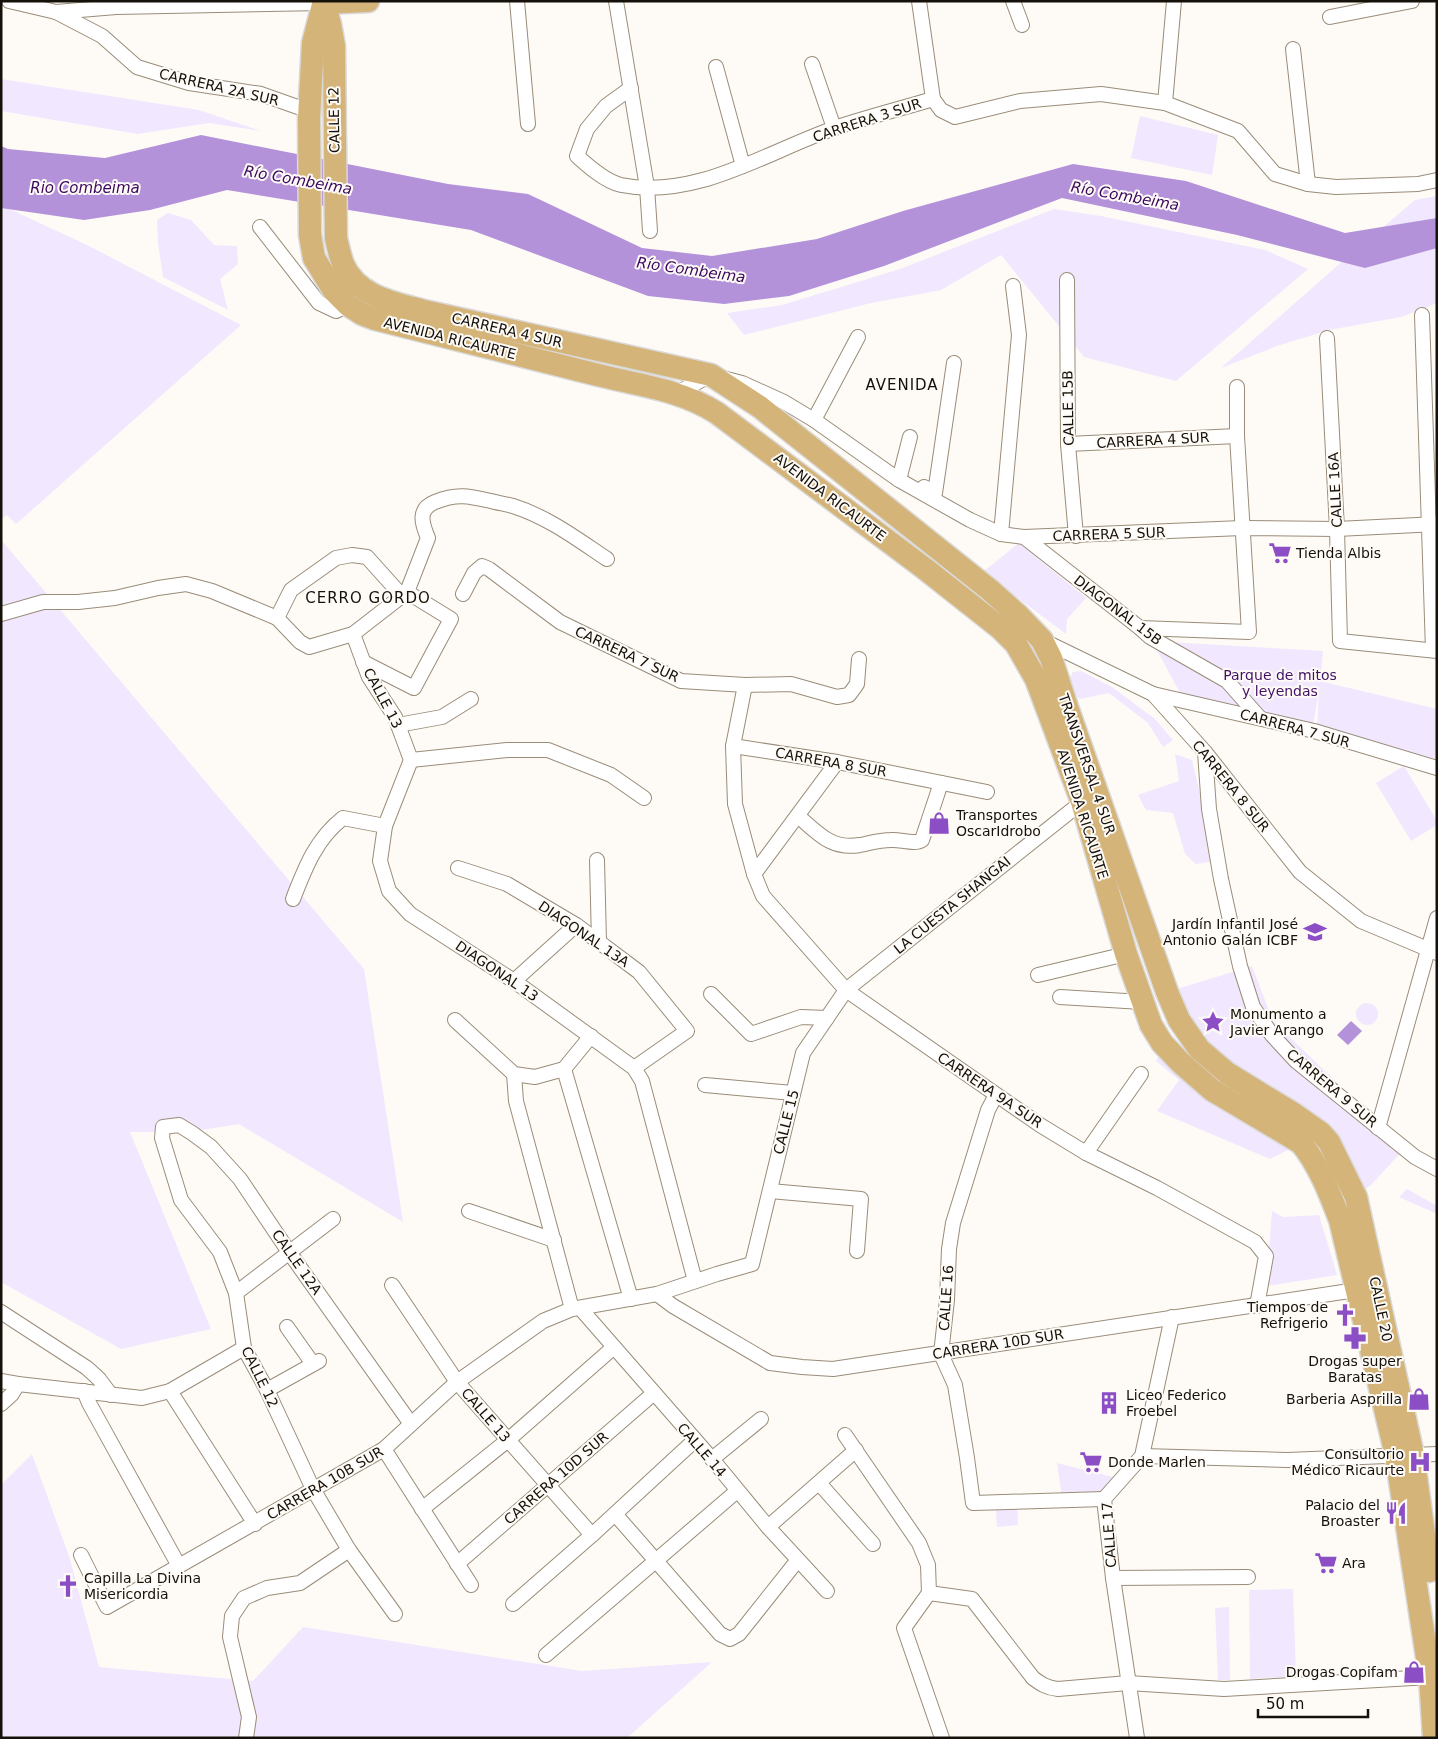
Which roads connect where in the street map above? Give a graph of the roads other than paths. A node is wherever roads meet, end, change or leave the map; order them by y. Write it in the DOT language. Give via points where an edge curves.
graph roads {
  1 [pos="8,1"];
  2 [pos="368,1"];
  3 [pos="517,1"];
  4 [pos="616,1"];
  5 [pos="920,1"];
  6 [pos="1013,1"];
  7 [pos="1174,1"];
  8 [pos="1412,1"];
  9 [pos="324,2"];
  10 [pos="115,4"];
  11 [pos="234,4"];
  12 [pos="1351,7"];
  13 [pos="56,12"];
  14 [pos="1330,17"];
  15 [pos="1022,25"];
  16 [pos="1292,48"];
  17 [pos="812,64"];
  18 [pos="716,67"];
  19 [pos="631,88"];
  20 [pos="933,99"];
  21 [pos="1165,103"];
  22 [pos="309,115"];
  23 [pos="528,124"];
  24 [pos="834,128"];
  25 [pos="743,166"];
  26 [pos="1437,180"];
  27 [pos="1308,184"];
  28 [pos="647,187"];
  29 [pos="260,226"];
  30 [pos="650,231"];
  31 [pos="310,235"];
  32 [pos="336,238"];
  33 [pos="1067,280"];
  34 [pos="1013,286"];
  35 [pos="348,305"];
  36 [pos="1422,315"];
  37 [pos="858,336"];
  38 [pos="1328,338"];
  39 [pos="954,363"];
  40 [pos="711,375"];
  41 [pos="1237,386"];
  42 [pos="676,393"];
  43 [pos="814,420"];
  44 [pos="784,426"];
  45 [pos="1237,436"];
  46 [pos="910,437"];
  47 [pos="1068,444"];
  48 [pos="900,477"];
  49 [pos="1433,524"];
  50 [pos="1242,528"];
  51 [pos="1337,528"];
  52 [pos="1001,534"];
  53 [pos="1076,536"];
  54 [pos="1024,537"];
  55 [pos="607,559"];
  56 [pos="405,594"];
  57 [pos="463,594"];
  58 [pos="1,614"];
  59 [pos="277,618"];
  60 [pos="1140,628"];
  61 [pos="353,634"];
  62 [pos="1042,640"];
  63 [pos="1016,644"];
  64 [pos="1435,650"];
  65 [pos="859,659"];
  66 [pos="363,662"];
  67 [pos="745,685"];
  68 [pos="1153,694"];
  69 [pos="471,698"];
  70 [pos="1259,718"];
  71 [pos="398,725"];
  72 [pos="733,746"];
  73 [pos="1205,752"];
  74 [pos="411,760"];
  75 [pos="838,762"];
  76 [pos="1437,768"];
  77 [pos="941,783"];
  78 [pos="987,792"];
  79 [pos="644,798"];
  80 [pos="1082,802"];
  81 [pos="798,816"];
  82 [pos="385,826"];
  83 [pos="598,860"];
  84 [pos="458,868"];
  85 [pos="754,874"];
  86 [pos="293,899"];
  87 [pos="1437,918"];
  88 [pos="576,926"];
  89 [pos="599,942"];
  90 [pos="1432,951"];
  91 [pos="1126,954"];
  92 [pos="1038,975"];
  93 [pos="514,981"];
  94 [pos="846,990"];
  95 [pos="711,994"];
  96 [pos="1060,997"];
  97 [pos="1142,1002"];
  98 [pos="827,1018"];
  99 [pos="455,1020"];
  100 [pos="591,1036"];
  101 [pos="634,1068"];
  102 [pos="564,1069"];
  103 [pos="514,1074"];
  104 [pos="1141,1074"];
  105 [pos="705,1085"];
  106 [pos="793,1094"];
  107 [pos="996,1095"];
  108 [pos="163,1127"];
  109 [pos="1378,1128"];
  110 [pos="1329,1142"];
  111 [pos="1086,1153"];
  112 [pos="1437,1169"];
  113 [pos="770,1190"];
  114 [pos="470,1211"];
  115 [pos="333,1219"];
  116 [pos="554,1240"];
  117 [pos="289,1252"];
  118 [pos="857,1252"];
  119 [pos="752,1264"];
  120 [pos="695,1281"];
  121 [pos="392,1285"];
  122 [pos="1356,1290"];
  123 [pos="236,1293"];
  124 [pos="657,1294"];
  125 [pos="631,1299"];
  126 [pos="1257,1306"];
  127 [pos="576,1308"];
  128 [pos="1,1312"];
  129 [pos="1172,1317"];
  130 [pos="287,1327"];
  131 [pos="614,1347"];
  132 [pos="244,1348"];
  133 [pos="941,1354"];
  134 [pos="1,1381"];
  135 [pos="457,1382"];
  136 [pos="18,1384"];
  137 [pos="267,1390"];
  138 [pos="84,1391"];
  139 [pos="170,1391"];
  140 [pos="654,1393"];
  141 [pos="111,1395"];
  142 [pos="1,1404"];
  143 [pos="761,1419"];
  144 [pos="411,1424"];
  145 [pos="845,1435"];
  146 [pos="508,1440"];
  147 [pos="694,1440"];
  148 [pos="384,1449"];
  149 [pos="856,1450"];
  150 [pos="1437,1454"];
  151 [pos="1405,1455"];
  152 [pos="1142,1456"];
  153 [pos="712,1460"];
  154 [pos="819,1482"];
  155 [pos="548,1486"];
  156 [pos="313,1489"];
  157 [pos="737,1491"];
  158 [pos="1104,1499"];
  159 [pos="422,1509"];
  160 [pos="615,1514"];
  161 [pos="255,1524"];
  162 [pos="768,1527"];
  163 [pos="592,1534"];
  164 [pos="873,1544"];
  165 [pos="349,1550"];
  166 [pos="81,1555"];
  167 [pos="797,1560"];
  168 [pos="656,1561"];
  169 [pos="457,1564"];
  170 [pos="178,1566"];
  171 [pos="1248,1577"];
  172 [pos="1113,1578"];
  173 [pos="471,1585"];
  174 [pos="827,1591"];
  175 [pos="929,1593"];
  176 [pos="512,1604"];
  177 [pos="395,1614"];
  178 [pos="1437,1630"];
  179 [pos="546,1655"];
  180 [pos="1430,1677"];
  181 [pos="1128,1683"];
  182 [pos="246,1738"];
  183 [pos="942,1738"];
  184 [pos="1137,1738"];
  185 [pos="1434,1738"];
  1 -- 13 [label="street"];
  2 -- 9 [label="main road"];
  3 -- 23 [label="street"];
  4 -- 19 [label="street"];
  5 -- 20 [label="street"];
  6 -- 15 [label="street"];
  7 -- 21 [label="street"];
  8 -- 12 [label="street"];
  9 -- 11 [label="street"];
  9 -- 22 [label="main road, CALLE 12" via="313,42"];
  9 -- 32 [label="main road, CALLE 12" via="334,46"];
  10 -- 11 [label="street"];
  10 -- 13 [label="street"];
  12 -- 14 [label="street"];
  13 -- 22 [label="street, CARRERA 2A SUR" via="102,36 137,67 189,83 261,94"];
  16 -- 27 [label="street"];
  17 -- 24 [label="street"];
  18 -- 25 [label="street"];
  19 -- 28 [label="street"];
  19 -- 28 [label="street, CARRERA 3 SUR" via="606,106 587,129 577,156 619,185"];
  20 -- 21 [label="street, CARRERA 3 SUR" via="941,110 955,117 1020,101 1101,94"];
  20 -- 24 [label="street, CARRERA 3 SUR"];
  21 -- 27 [label="street, CARRERA 3 SUR" via="1238,131 1275,174"];
  22 -- 31 [label="main road, CALLE 12"];
  24 -- 25 [label="street, CARRERA 3 SUR"];
  25 -- 28 [label="street, CARRERA 3 SUR" via="700,181 662,188"];
  26 -- 27 [label="street, CARRERA 3 SUR" via="1418,184 1336,187"];
  28 -- 30 [label="street"];
  29 -- 35 [label="street" via="319,302 336,311"];
  31 -- 35 [label="main road, AVENIDA RICAURTE" via="314,258 334,291"];
  32 -- 40 [label="main road, CARRERA 4 SUR" via="352,279 380,299"];
  33 -- 47 [label="street, CALLE 15B"];
  34 -- 52 [label="street" via="1019,336"];
  35 -- 42 [label="main road, AVENIDA RICAURTE" via="375,319"];
  36 -- 49 [label="street"];
  37 -- 43 [label="street"];
  38 -- 51 [label="street, CALLE 16A"];
  39 -- 48 [label="street, CARRERA 5 SUR" via="935,493"];
  40 -- 42 [label="street"];
  40 -- 43 [label="street, CARRERA 4 SUR" via="742,383"];
  40 -- 44 [label="main road, CARRERA 4 SUR" via="760,406"];
  41 -- 45 [label="street"];
  42 -- 63 [label="main road, AVENIDA RICAURTE" via="717,413 924,568"];
  43 -- 48 [label="street, CARRERA 5 SUR"];
  44 -- 62 [label="main road, TRANSVERSAL 4 SUR" via="990,590"];
  45 -- 47 [label="street, CARRERA 4 SUR"];
  45 -- 50 [label="street"];
  46 -- 48 [label="street"];
  47 -- 53 [label="street, CALLE 15B"];
  48 -- 52 [label="street, CARRERA 5 SUR" via="970,520"];
  49 -- 51 [label="street, CARRERA 5 SUR"];
  49 -- 64 [label="street"];
  50 -- 51 [label="street, CARRERA 5 SUR"];
  50 -- 53 [label="street, CARRERA 5 SUR"];
  50 -- 60 [label="street" via="1249,632"];
  51 -- 64 [label="street, CALLE 16A" via="1340,641"];
  52 -- 54 [label="street, CARRERA 5 SUR"];
  53 -- 54 [label="street, CARRERA 5 SUR"];
  54 -- 60 [label="street, DIAGONAL 15B"];
  55 -- 56 [label="street" via="557,525 514,506 463,495 446,497 429,504 424,512 422,523 428,538"];
  56 -- 59 [label="street" via="367,557 352,555 336,558 291,590"];
  56 -- 61 [label="street"];
  56 -- 66 [label="street" via="451,619 414,688"];
  57 -- 67 [label="street, CARRERA 7 SUR" via="474,573 482,566 560,622 681,681"];
  58 -- 59 [label="street" via="43,602 115,598 186,584 212,591"];
  59 -- 61 [label="street" via="309,647"];
  60 -- 70 [label="street, DIAGONAL 15B" via="1227,681"];
  61 -- 66 [label="street, CALLE 13"];
  62 -- 63 [label="street"];
  62 -- 68 [label="street, CARRERA 8 SUR"];
  62 -- 110 [label="main road, TRANSVERSAL 4 SUR" via="1051,658 1166,992 1179,1020 1199,1049 1228,1073 1294,1114"];
  63 -- 80 [label="main road, AVENIDA RICAURTE" via="1036,679"];
  65 -- 67 [label="street, CARRERA 7 SUR" via="856,684 849,694 837,697 791,684"];
  66 -- 71 [label="street, CALLE 13"];
  67 -- 72 [label="street"];
  68 -- 70 [label="street, CARRERA 7 SUR"];
  68 -- 73 [label="street, CARRERA 8 SUR"];
  69 -- 71 [label="street" via="442,717"];
  70 -- 76 [label="street, CARRERA 7 SUR"];
  71 -- 74 [label="street, CALLE 13"];
  72 -- 75 [label="street, CARRERA 8 SUR"];
  72 -- 85 [label="street" via="735,804"];
  73 -- 90 [label="street, CARRERA 8 SUR" via="1300,872 1314,885 1361,921"];
  73 -- 109 [label="street, CARRERA 9 SUR" via="1209,810 1221,879 1240,966 1253,1007 1272,1035 1296,1061"];
  74 -- 79 [label="street" via="507,750 548,750 612,775"];
  74 -- 82 [label="street"];
  75 -- 77 [label="street, CARRERA 8 SUR"];
  75 -- 81 [label="street"];
  77 -- 78 [label="street, CARRERA 8 SUR"];
  77 -- 81 [label="street" via="922,840 918,842 882,840 858,846 832,844"];
  80 -- 91 [label="main road, AVENIDA RICAURTE"];
  80 -- 94 [label="street, LA CUESTA SHANGAI"];
  81 -- 85 [label="street"];
  82 -- 86 [label="street" via="343,818 331,828 307,862"];
  82 -- 93 [label="street, DIAGONAL 13" via="380,860 389,891 410,914"];
  83 -- 89 [label="street"];
  84 -- 88 [label="street, DIAGONAL 13A" via="508,884"];
  85 -- 94 [label="street, CARRERA 9A SUR" via="763,896"];
  87 -- 90 [label="street"];
  88 -- 89 [label="street, DIAGONAL 13A"];
  88 -- 93 [label="street"];
  89 -- 101 [label="street, DIAGONAL 13A" via="639,972 687,1031"];
  90 -- 109 [label="street"];
  91 -- 92 [label="street"];
  91 -- 97 [label="main road, AVENIDA RICAURTE"];
  93 -- 100 [label="street, DIAGONAL 13"];
  94 -- 98 [label="street, CALLE 15"];
  94 -- 107 [label="street, CARRERA 9A SUR"];
  95 -- 98 [label="street" via="751,1034 801,1017"];
  96 -- 97 [label="street"];
  97 -- 122 [label="main road, AVENIDA RICAURTE" via="1151,1026 1180,1062 1212,1090 1301,1143 1310,1154 1337,1213"];
  98 -- 106 [label="street, CALLE 15" via="803,1053"];
  99 -- 103 [label="street"];
  100 -- 101 [label="street, DIAGONAL 13"];
  100 -- 102 [label="street"];
  101 -- 120 [label="street" via="642,1080"];
  102 -- 103 [label="street" via="535,1077"];
  102 -- 125 [label="street"];
  103 -- 116 [label="street" via="516,1100"];
  104 -- 111 [label="street"];
  105 -- 106 [label="street"];
  106 -- 113 [label="street, CALLE 15"];
  107 -- 111 [label="street, CARRERA 9A SUR"];
  107 -- 133 [label="street, CALLE 16" via="988,1110 953,1223"];
  108 -- 117 [label="street, CALLE 12A" via="179,1125 210,1147 240,1179"];
  108 -- 123 [label="street, CALLE 12" via="162,1138 181,1200 220,1252"];
  109 -- 112 [label="street, CARRERA 9 SUR" via="1414,1157"];
  110 -- 151 [label="main road, CALLE 20" via="1356,1196"];
  111 -- 126 [label="street, CARRERA 9A SUR" via="1255,1242 1266,1256"];
  113 -- 118 [label="street" via="861,1200"];
  113 -- 119 [label="street, CALLE 15"];
  114 -- 116 [label="street"];
  115 -- 117 [label="street"];
  116 -- 127 [label="street"];
  117 -- 123 [label="street"];
  117 -- 144 [label="street, CALLE 12A"];
  119 -- 120 [label="street, CARRERA 10B SUR"];
  120 -- 124 [label="street, CARRERA 10B SUR"];
  121 -- 135 [label="street, CALLE 13"];
  122 -- 126 [label="street, CARRERA 10D SUR"];
  122 -- 151 [label="main road, AVENIDA RICAURTE"];
  123 -- 132 [label="street, CALLE 12"];
  124 -- 125 [label="street, CARRERA 10B SUR"];
  124 -- 133 [label="street, CARRERA 10D SUR" via="770,1363 833,1369"];
  125 -- 127 [label="street, CARRERA 10B SUR"];
  126 -- 129 [label="street, CARRERA 10D SUR"];
  127 -- 131 [label="street, CALLE 14"];
  127 -- 135 [label="street, CARRERA 10B SUR" via="543,1321"];
  128 -- 141 [label="street" via="87,1368"];
  129 -- 133 [label="street, CARRERA 10D SUR"];
  129 -- 152 [label="street, CALLE 17"];
  130 -- 137 [label="street" via="316,1363"];
  131 -- 140 [label="street, CALLE 14"];
  131 -- 146 [label="street"];
  132 -- 137 [label="street, CALLE 12"];
  132 -- 139 [label="street"];
  133 -- 158 [label="street" via="955,1385 973,1503"];
  134 -- 136 [label="street"];
  135 -- 144 [label="street, CARRERA 10B SUR"];
  135 -- 146 [label="street, CALLE 13"];
  136 -- 138 [label="street"];
  136 -- 142 [label="street"];
  137 -- 156 [label="street, CALLE 12"];
  138 -- 141 [label="street"];
  138 -- 170 [label="street"];
  139 -- 141 [label="street" via="142,1398"];
  139 -- 161 [label="street"];
  140 -- 147 [label="street, CALLE 14"];
  140 -- 155 [label="street, CARRERA 10D SUR"];
  143 -- 153 [label="street"];
  144 -- 148 [label="street, CARRERA 10B SUR"];
  145 -- 149 [label="street"];
  146 -- 155 [label="street, CALLE 13"];
  146 -- 159 [label="street"];
  147 -- 153 [label="street, CALLE 14"];
  147 -- 160 [label="street"];
  148 -- 156 [label="street, CARRERA 10B SUR"];
  148 -- 159 [label="street"];
  149 -- 154 [label="street"];
  149 -- 175 [label="street" via="918,1543 928,1565"];
  150 -- 151 [label="street"];
  151 -- 152 [label="street" via="1287,1460"];
  151 -- 178 [label="main road, CALLE 20"];
  151 -- 180 [label="main road, AVENIDA RICAURTE"];
  152 -- 158 [label="street, CALLE 17"];
  153 -- 157 [label="street, CALLE 14"];
  154 -- 162 [label="street"];
  154 -- 164 [label="street"];
  155 -- 163 [label="street, CALLE 13"];
  155 -- 169 [label="street, CARRERA 10D SUR"];
  156 -- 161 [label="street, CARRERA 10B SUR"];
  156 -- 165 [label="street, CALLE 12"];
  157 -- 162 [label="street, CALLE 14"];
  157 -- 168 [label="street"];
  158 -- 172 [label="street, CALLE 17"];
  159 -- 169 [label="street"];
  160 -- 163 [label="street"];
  160 -- 168 [label="street"];
  161 -- 170 [label="street, CARRERA 10B SUR"];
  162 -- 167 [label="street, CALLE 14"];
  163 -- 176 [label="street"];
  165 -- 177 [label="street, CALLE 12"];
  165 -- 182 [label="street" via="300,1583 267,1588 244,1598 232,1616 230,1637 249,1717"];
  166 -- 170 [label="street, CARRERA 10B SUR" via="107,1606"];
  167 -- 168 [label="street" via="739,1634 730,1639 720,1634"];
  167 -- 174 [label="street, CALLE 14"];
  168 -- 179 [label="street"];
  169 -- 173 [label="street"];
  171 -- 172 [label="street"];
  172 -- 181 [label="street, CALLE 17"];
  175 -- 181 [label="street" via="972,1599 1041,1684 1058,1689"];
  175 -- 183 [label="street" via="904,1628"];
  180 -- 181 [label="street" via="1224,1689"];
  180 -- 185 [label="main road, AVENIDA RICAURTE"];
  181 -- 184 [label="street, CALLE 17"];
}
